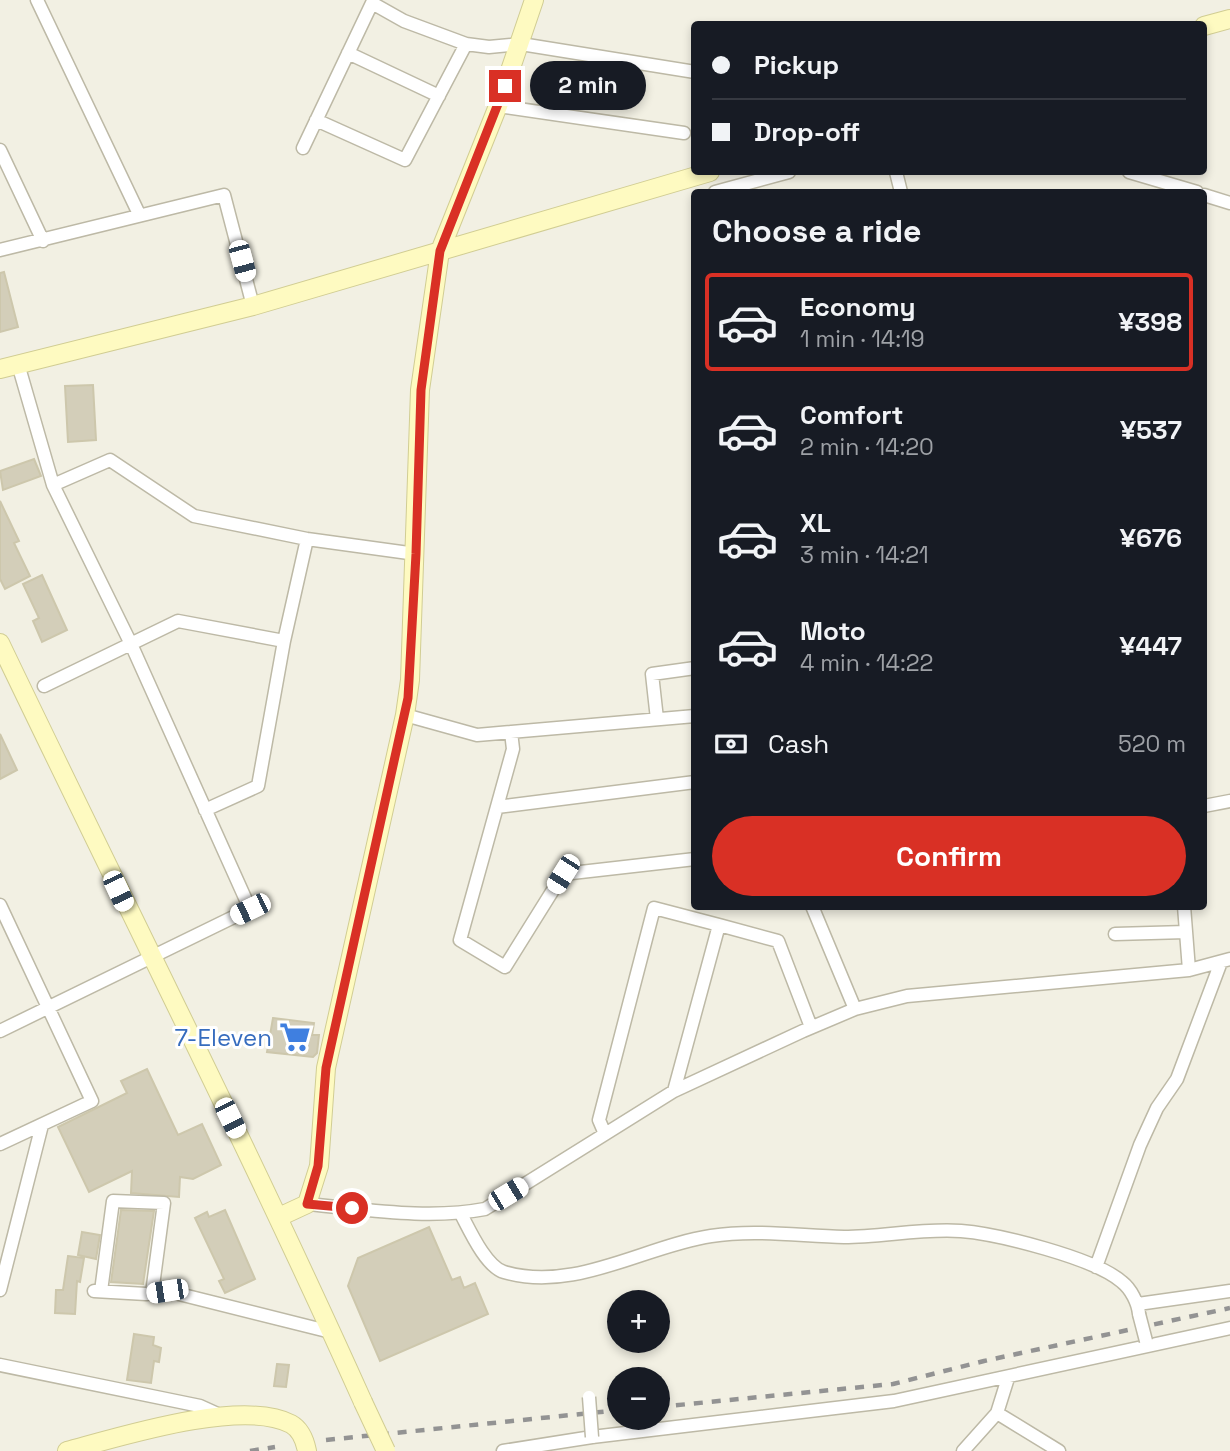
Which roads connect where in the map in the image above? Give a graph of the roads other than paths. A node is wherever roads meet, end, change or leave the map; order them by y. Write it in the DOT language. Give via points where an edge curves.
graph roads {
  1 [pos="37,0"];
  2 [pos="534,0"];
  3 [pos="1230,19"];
  4 [pos="1207,25"];
  5 [pos="466,44"];
  6 [pos="521,44"];
  7 [pos="348,53"];
  8 [pos="691,71"];
  9 [pos="439,96"];
  10 [pos="498,106"];
  11 [pos="317,120"];
  12 [pos="684,133"];
  13 [pos="303,148"];
  14 [pos="0,150"];
  15 [pos="700,175"];
  16 [pos="778,175"];
  17 [pos="1139,175"];
  18 [pos="726,189"];
  19 [pos="1187,189"];
  20 [pos="1207,196"];
  21 [pos="1230,203"];
  22 [pos="139,214"];
  23 [pos="43,241"];
  24 [pos="0,250"];
  25 [pos="440,251"];
  26 [pos="253,306"];
  27 [pos="18,364"];
  28 [pos="0,369"];
  29 [pos="53,485"];
  30 [pos="307,539"];
  31 [pos="416,554"];
  32 [pos="284,641"];
  33 [pos="0,643"];
  34 [pos="131,644"];
  35 [pos="691,669"];
  36 [pos="44,686"];
  37 [pos="405,715"];
  38 [pos="691,716"];
  39 [pos="657,719"];
  40 [pos="511,732"];
  41 [pos="691,783"];
  42 [pos="1230,801"];
  43 [pos="1207,805"];
  44 [pos="497,807"];
  45 [pos="205,810"];
  46 [pos="691,859"];
  47 [pos="0,905"];
  48 [pos="814,910"];
  49 [pos="1184,910"];
  50 [pos="719,925"];
  51 [pos="1186,932"];
  52 [pos="1115,934"];
  53 [pos="150,957"];
  54 [pos="1226,960"];
  55 [pos="1189,970"];
  56 [pos="50,1008"];
  57 [pos="855,1009"];
  58 [pos="811,1027"];
  59 [pos="0,1031"];
  60 [pos="674,1091"];
  61 [pos="42,1125"];
  62 [pos="605,1134"];
  63 [pos="0,1144"];
  64 [pos="307,1204"];
  65 [pos="461,1214"];
  66 [pos="279,1217"];
  67 [pos="1096,1267"];
  68 [pos="0,1290"];
  69 [pos="1230,1291"];
  70 [pos="152,1293"];
  71 [pos="1138,1309"];
  72 [pos="1230,1328"];
  73 [pos="331,1332"];
  74 [pos="1146,1345"];
  75 [pos="0,1365"];
  76 [pos="1008,1378"];
  77 [pos="589,1397"];
  78 [pos="997,1413"];
  79 [pos="223,1416"];
  80 [pos="592,1437"];
  81 [pos="67,1451"];
  82 [pos="307,1451"];
  83 [pos="386,1451"];
  84 [pos="503,1451"];
  85 [pos="963,1451"];
  86 [pos="1059,1451"];
  1 -- 22 [label="street"];
  2 -- 6 [label="street"];
  3 -- 4 [label="street"];
  5 -- 6 [label="street"];
  5 -- 7 [label="street" via="404,21 372,3"];
  5 -- 9 [label="street"];
  6 -- 8 [label="street"];
  6 -- 10 [label="street"];
  7 -- 9 [label="street"];
  7 -- 11 [label="street"];
  9 -- 11 [label="street" via="405,160"];
  10 -- 12 [label="street"];
  10 -- 25 [label="street"];
  11 -- 13 [label="street"];
  14 -- 23 [label="street"];
  15 -- 25 [label="street"];
  16 -- 18 [label="street"];
  17 -- 19 [label="street"];
  20 -- 21 [label="street"];
  22 -- 23 [label="street"];
  22 -- 26 [label="street" via="224,195"];
  23 -- 24 [label="street"];
  25 -- 26 [label="street"];
  25 -- 31 [label="street" via="421,390"];
  26 -- 27 [label="street"];
  27 -- 28 [label="street"];
  27 -- 29 [label="street"];
  29 -- 30 [label="street" via="110,460 194,516"];
  29 -- 34 [label="street"];
  30 -- 31 [label="street"];
  30 -- 32 [label="street"];
  31 -- 37 [label="street"];
  32 -- 34 [label="street" via="178,621"];
  32 -- 45 [label="street" via="258,786"];
  33 -- 53 [label="street"];
  34 -- 36 [label="street"];
  34 -- 45 [label="street"];
  35 -- 39 [label="street" via="652,674"];
  37 -- 40 [label="street" via="477,735"];
  37 -- 64 [label="street" via="326,1068 318,1166"];
  38 -- 39 [label="street"];
  39 -- 40 [label="street"];
  40 -- 44 [label="street" via="513,749"];
  41 -- 44 [label="street"];
  42 -- 43 [label="street"];
  44 -- 46 [label="street" via="460,940 505,967 563,874"];
  45 -- 53 [label="street" via="250,909"];
  47 -- 56 [label="street"];
  48 -- 57 [label="street"];
  49 -- 51 [label="street"];
  50 -- 58 [label="street" via="778,941"];
  50 -- 60 [label="street"];
  50 -- 62 [label="street" via="654,908 599,1121"];
  51 -- 52 [label="street"];
  51 -- 55 [label="street"];
  53 -- 56 [label="street"];
  53 -- 66 [label="street"];
  54 -- 55 [label="street"];
  54 -- 67 [label="street" via="1177,1079 1140,1144"];
  55 -- 57 [label="street" via="907,996"];
  56 -- 59 [label="street"];
  56 -- 61 [label="street" via="92,1101"];
  57 -- 58 [label="street"];
  58 -- 60 [label="street"];
  60 -- 62 [label="street"];
  61 -- 63 [label="street"];
  61 -- 68 [label="street"];
  62 -- 65 [label="street" via="485,1209"];
  64 -- 65 [label="street"];
  64 -- 66 [label="street"];
  65 -- 67 [label="street" via="478,1246 501,1272 531,1277 564,1276 710,1236 762,1232 853,1237 961,1231 1052,1250"];
  66 -- 73 [label="street"];
  67 -- 71 [label="street" via="1123,1282"];
  69 -- 71 [label="street"];
  70 -- 70 [label="street" via="97,1291 113,1201 164,1203"];
  70 -- 73 [label="street" via="167,1291"];
  71 -- 74 [label="street, bridge"];
  72 -- 74 [label="street"];
  73 -- 83 [label="street, bridge"];
  74 -- 76 [label="street"];
  75 -- 79 [label="street" via="200,1406"];
  76 -- 78 [label="street"];
  76 -- 80 [label="street" via="894,1401"];
  77 -- 80 [label="street, bridge"];
  78 -- 85 [label="street"];
  78 -- 86 [label="street"];
  79 -- 81 [label="street"];
  79 -- 82 [label="street" via="255,1416 291,1424"];
  80 -- 84 [label="street"];
}
